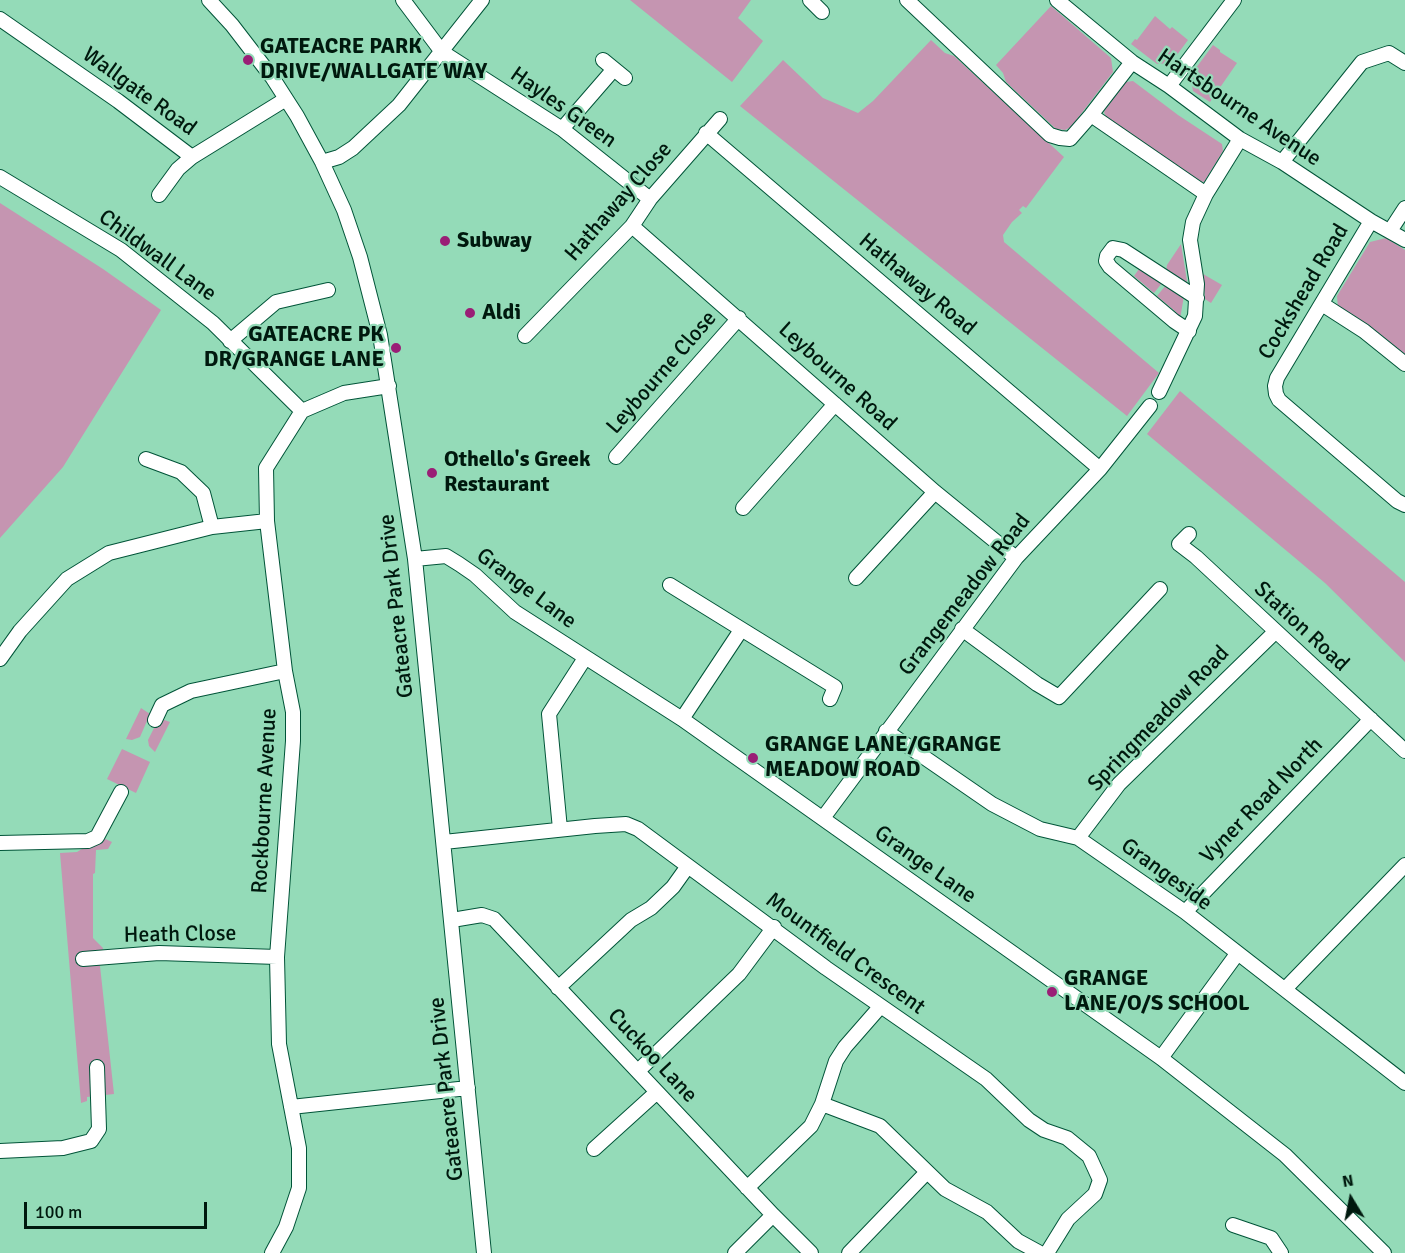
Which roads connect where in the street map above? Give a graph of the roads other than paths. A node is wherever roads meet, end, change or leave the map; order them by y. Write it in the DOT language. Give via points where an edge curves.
graph roads {
  1 [pos="209,0"];
  2 [pos="403,0"];
  3 [pos="482,0"];
  4 [pos="810,0"];
  5 [pos="908,0"];
  6 [pos="1057,0"];
  7 [pos="1234,0"];
  8 [pos="822,12"];
  9 [pos="0,19"];
  10 [pos="442,52"];
  11 [pos="1132,62"];
  12 [pos="1405,63"];
  13 [pos="625,78"];
  14 [pos="1169,86"];
  15 [pos="286,99"];
  16 [pos="1091,115"];
  17 [pos="720,119"];
  18 [pos="562,129"];
  19 [pos="706,133"];
  20 [pos="1240,139"];
  21 [pos="192,157"];
  22 [pos="322,162"];
  23 [pos="1282,162"];
  24 [pos="0,177"];
  25 [pos="1206,194"];
  26 [pos="159,195"];
  27 [pos="650,199"];
  28 [pos="1405,208"];
  29 [pos="1371,221"];
  30 [pos="632,226"];
  31 [pos="1390,231"];
  32 [pos="1405,240"];
  33 [pos="328,290"];
  34 [pos="1197,298"];
  35 [pos="1322,304"];
  36 [pos="739,318"];
  37 [pos="1189,330"];
  38 [pos="525,336"];
  39 [pos="230,341"];
  40 [pos="1405,364"];
  41 [pos="389,386"];
  42 [pos="1159,392"];
  43 [pos="835,404"];
  44 [pos="1150,406"];
  45 [pos="302,411"];
  46 [pos="616,457"];
  47 [pos="146,459"];
  48 [pos="1100,469"];
  49 [pos="935,492"];
  50 [pos="1405,505"];
  51 [pos="743,508"];
  52 [pos="267,521"];
  53 [pos="212,527"];
  54 [pos="1189,534"];
  55 [pos="1016,558"];
  56 [pos="415,559"];
  57 [pos="856,578"];
  58 [pos="670,585"];
  59 [pos="1160,589"];
  60 [pos="962,629"];
  61 [pos="741,630"];
  62 [pos="1275,632"];
  63 [pos="0,658"];
  64 [pos="585,658"];
  65 [pos="285,671"];
  66 [pos="830,699"];
  67 [pos="682,719"];
  68 [pos="1371,719"];
  69 [pos="155,720"];
  70 [pos="886,731"];
  71 [pos="1405,751"];
  72 [pos="121,792"];
  73 [pos="823,818"];
  74 [pos="560,830"];
  75 [pos="1078,838"];
  76 [pos="444,842"];
  77 [pos="0,843"];
  78 [pos="1405,865"];
  79 [pos="688,866"];
  80 [pos="1185,912"];
  81 [pos="452,920"];
  82 [pos="774,927"];
  83 [pos="1237,954"];
  84 [pos="278,957"];
  85 [pos="83,959"];
  86 [pos="558,988"];
  87 [pos="1285,989"];
  88 [pos="880,1007"];
  89 [pos="1161,1058"];
  90 [pos="97,1067"];
  91 [pos="638,1071"];
  92 [pos="1405,1083"];
  93 [pos="468,1088"];
  94 [pos="657,1092"];
  95 [pos="822,1104"];
  96 [pos="291,1107"];
  97 [pos="594,1149"];
  98 [pos="0,1151"];
  99 [pos="927,1172"];
  100 [pos="747,1188"];
  101 [pos="773,1215"];
  102 [pos="1233,1225"];
  103 [pos="272,1253"];
  104 [pos="484,1253"];
  105 [pos="735,1253"];
  106 [pos="812,1253"];
  107 [pos="849,1253"];
  108 [pos="1040,1253"];
  109 [pos="1047,1253"];
  110 [pos="1281,1253"];
  111 [pos="1384,1253"];
  1 -- 15 [label="street, Gateacre Park Drive" via="255,54"];
  2 -- 10 [label="street, Hayles Green"];
  3 -- 10 [label="street"];
  4 -- 8 [label="street"];
  5 -- 16 [label="street" via="1050,135 1070,139"];
  6 -- 11 [label="street, Hartsbourne Avenue"];
  7 -- 14 [label="street"];
  9 -- 21 [label="street, Wallgate Road"];
  10 -- 18 [label="street, Hayles Green"];
  10 -- 22 [label="street" via="399,105 364,138 345,153"];
  11 -- 14 [label="street, Hartsbourne Avenue"];
  11 -- 16 [label="street"];
  12 -- 23 [label="street" via="1389,53 1362,62"];
  13 -- 18 [label="street" via="608,64"];
  14 -- 20 [label="street, Hartsbourne Avenue"];
  15 -- 21 [label="street, Wallgate Road"];
  15 -- 22 [label="street, Gateacre Park Drive"];
  16 -- 25 [label="street"];
  17 -- 19 [label="street, Hathaway Close"];
  18 -- 27 [label="street, Hayles Green"];
  19 -- 27 [label="street, Hathaway Close"];
  19 -- 48 [label="street, Hathaway Road"];
  20 -- 23 [label="street, Hartsbourne Avenue"];
  20 -- 25 [label="street"];
  21 -- 26 [label="street"];
  22 -- 41 [label="street, Gateacre Park Drive" via="364,269"];
  23 -- 29 [label="street, Hartsbourne Avenue"];
  24 -- 39 [label="street, Childwall Lane" via="121,250"];
  25 -- 34 [label="street" via="1193,222 1190,240"];
  27 -- 30 [label="street, Hathaway Close"];
  28 -- 31 [label="street"];
  29 -- 31 [label="street, Hartsbourne Avenue"];
  29 -- 35 [label="street, Cockshead Road"];
  30 -- 36 [label="street, Leybourne Road"];
  30 -- 38 [label="street, Hathaway Close"];
  31 -- 32 [label="street, Hartsbourne Avenue"];
  33 -- 39 [label="street" via="276,302"];
  34 -- 37 [label="street"];
  34 -- 37 [label="street" via="1123,250 1113,248 1107,256 1110,267"];
  35 -- 40 [label="street"];
  35 -- 50 [label="street, Cockshead Road" via="1277,378 1276,394"];
  36 -- 43 [label="street, Leybourne Road"];
  36 -- 46 [label="street, Leybourne Close"];
  37 -- 42 [label="street"];
  39 -- 45 [label="street, Childwall Lane"];
  41 -- 45 [label="street" via="344,393"];
  41 -- 56 [label="street, Gateacre Park Drive"];
  43 -- 49 [label="street, Leybourne Road"];
  43 -- 51 [label="street"];
  44 -- 48 [label="street, Grangemeadow Road"];
  45 -- 52 [label="street, Rockbourne Avenue" via="266,468"];
  47 -- 53 [label="street" via="181,472 203,493"];
  48 -- 55 [label="street, Grangemeadow Road"];
  49 -- 55 [label="street, Leybourne Road"];
  49 -- 57 [label="street"];
  52 -- 53 [label="street"];
  52 -- 65 [label="street, Rockbourne Avenue"];
  53 -- 63 [label="street" via="109,553 67,579"];
  54 -- 62 [label="street, Station Road" via="1179,544"];
  55 -- 60 [label="street, Grangemeadow Road"];
  56 -- 64 [label="street, Grange Lane" via="446,556 475,575 515,612"];
  56 -- 76 [label="street, Gateacre Park Drive"];
  58 -- 61 [label="street"];
  59 -- 60 [label="street" via="1059,697"];
  60 -- 70 [label="street, Grangemeadow Road"];
  61 -- 66 [label="street" via="835,687"];
  61 -- 67 [label="street"];
  62 -- 68 [label="street, Station Road"];
  62 -- 75 [label="street, Springmeadow Road" via="1119,784"];
  64 -- 67 [label="street, Grange Lane"];
  64 -- 74 [label="street" via="549,714"];
  65 -- 69 [label="street" via="191,691 162,705"];
  65 -- 84 [label="street, Rockbourne Avenue" via="293,712 293,741"];
  67 -- 73 [label="street, Grange Lane"];
  68 -- 71 [label="street, Station Road"];
  68 -- 80 [label="street, Vyner Road North"];
  70 -- 73 [label="street, Grangemeadow Road"];
  70 -- 75 [label="street, Grangeside" via="992,804 1040,829"];
  72 -- 77 [label="street" via="97,837 88,841"];
  73 -- 89 [label="street, Grange Lane"];
  74 -- 76 [label="street, Mountfield Crescent"];
  74 -- 79 [label="street, Mountfield Crescent" via="626,824"];
  75 -- 80 [label="street, Grangeside"];
  76 -- 81 [label="street, Gateacre Park Drive"];
  78 -- 87 [label="street"];
  79 -- 82 [label="street, Mountfield Crescent"];
  79 -- 86 [label="street" via="674,887 631,920"];
  80 -- 83 [label="street, Grangeside"];
  81 -- 86 [label="street, Cuckoo Lane" via="482,915 494,919"];
  81 -- 93 [label="street, Gateacre Park Drive"];
  82 -- 88 [label="street, Mountfield Crescent"];
  82 -- 91 [label="street" via="739,974"];
  83 -- 87 [label="street, Grangeside"];
  83 -- 89 [label="street"];
  84 -- 85 [label="street, Heath Close" via="159,953"];
  84 -- 96 [label="street, Rockbourne Avenue" via="279,1044"];
  86 -- 91 [label="street, Cuckoo Lane"];
  87 -- 92 [label="street, Grangeside"];
  88 -- 95 [label="street" via="836,1061"];
  88 -- 109 [label="street, Mountfield Crescent" via="986,1079 1029,1120 1067,1138 1089,1156 1100,1180 1095,1194 1068,1219"];
  89 -- 111 [label="street, Grange Lane" via="1285,1155"];
  90 -- 98 [label="street" via="99,1129 91,1142 63,1148"];
  91 -- 94 [label="street, Cuckoo Lane"];
  93 -- 96 [label="street"];
  93 -- 104 [label="street, Gateacre Park Drive"];
  94 -- 97 [label="street"];
  94 -- 100 [label="street, Cuckoo Lane"];
  95 -- 99 [label="street" via="880,1126"];
  95 -- 100 [label="street" via="811,1126"];
  96 -- 103 [label="street, Rockbourne Avenue" via="299,1148 299,1188"];
  99 -- 107 [label="street"];
  99 -- 108 [label="street" via="945,1189 987,1212 1018,1241"];
  100 -- 101 [label="street, Cuckoo Lane"];
  101 -- 105 [label="street"];
  101 -- 106 [label="street, Cuckoo Lane"];
  102 -- 110 [label="street" via="1271,1238"];
}
